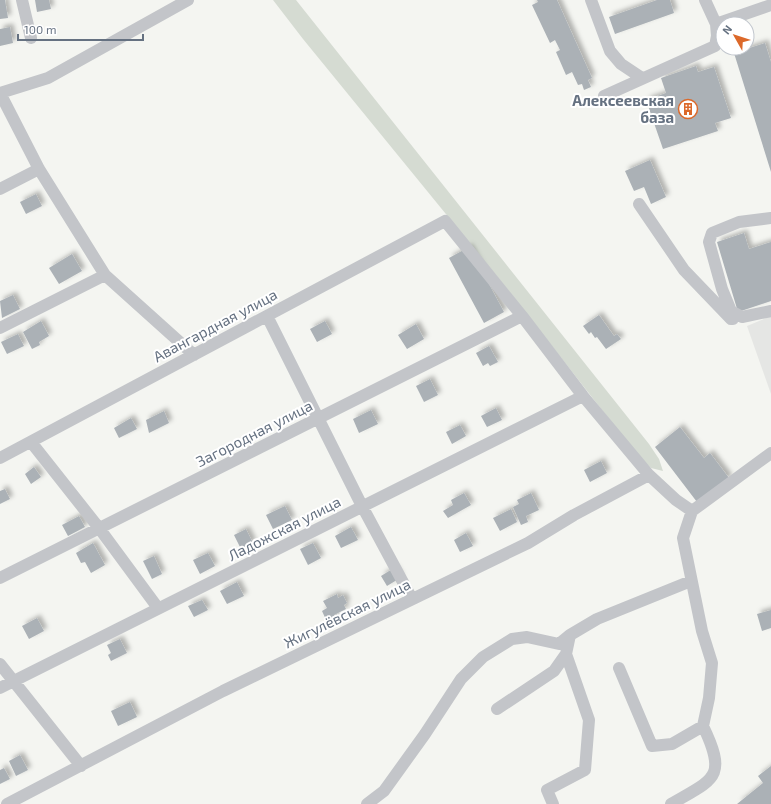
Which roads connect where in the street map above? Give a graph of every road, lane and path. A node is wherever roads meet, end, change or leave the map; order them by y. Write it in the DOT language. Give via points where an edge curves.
graph roads {
  1 [pos="22,0"];
  2 [pos="188,0"];
  3 [pos="591,0"];
  4 [pos="705,0"];
  5 [pos="771,5"];
  6 [pos="739,16"];
  7 [pos="715,22"];
  8 [pos="32,38"];
  9 [pos="715,46"];
  10 [pos="642,78"];
  11 [pos="0,93"];
  12 [pos="604,96"];
  13 [pos="39,169"];
  14 [pos="0,189"];
  15 [pos="639,204"];
  16 [pos="771,218"];
  17 [pos="105,275"];
  18 [pos="771,311"];
  19 [pos="267,316"];
  20 [pos="522,316"];
  21 [pos="742,317"];
  22 [pos="0,328"];
  23 [pos="194,355"];
  24 [pos="583,396"];
  25 [pos="318,418"];
  26 [pos="31,442"];
  27 [pos="771,453"];
  28 [pos="0,458"];
  29 [pos="649,475"];
  30 [pos="362,506"];
  31 [pos="692,511"];
  32 [pos="99,528"];
  33 [pos="0,578"];
  34 [pos="691,581"];
  35 [pos="412,599"];
  36 [pos="158,608"];
  37 [pos="570,635"];
  38 [pos="566,654"];
  39 [pos="0,664"];
  40 [pos="619,668"];
  41 [pos="13,682"];
  42 [pos="0,688"];
  43 [pos="497,709"];
  44 [pos="703,726"];
  45 [pos="81,766"];
  46 [pos="7,804"];
  47 [pos="367,804"];
  48 [pos="553,804"];
  49 [pos="671,804"];
  1 -- 8 [label="street"];
  2 -- 11 [label="street" via="48,78"];
  3 -- 10 [label="street" via="610,51 621,64"];
  4 -- 7 [label="street"];
  5 -- 6 [label="street"];
  9 -- 10 [label="street"];
  10 -- 12 [label="street"];
  11 -- 13 [label="street"];
  13 -- 14 [label="street"];
  13 -- 17 [label="street"];
  15 -- 21 [label="street" via="684,270 731,319"];
  16 -- 21 [label="street" via="740,222 712,233 709,242 731,311"];
  17 -- 22 [label="street"];
  17 -- 23 [label="street"];
  18 -- 21 [label="street"];
  19 -- 20 [label="street, Авангардная улица" via="445,221"];
  19 -- 23 [label="street, Авангардная улица"];
  19 -- 25 [label="street"];
  20 -- 24 [label="street"];
  20 -- 25 [label="street, Загородная улица"];
  23 -- 26 [label="street, Авангардная улица"];
  24 -- 29 [label="street"];
  24 -- 30 [label="street, Ладожская улица"];
  25 -- 30 [label="street"];
  25 -- 32 [label="street, Загородная улица"];
  26 -- 28 [label="street, Авангардная улица"];
  26 -- 32 [label="street"];
  27 -- 31 [label="street"];
  29 -- 31 [label="street"];
  29 -- 35 [label="street, Жигулёвская улица" via="528,543"];
  30 -- 35 [label="street"];
  30 -- 36 [label="street, Ладожская улица"];
  31 -- 34 [label="street" via="683,538"];
  32 -- 33 [label="street, Загородная улица"];
  32 -- 36 [label="street"];
  34 -- 37 [label="street" via="597,618"];
  34 -- 44 [label="street" via="712,662 710,698"];
  35 -- 45 [label="street, Жигулёвская улица" via="223,691"];
  36 -- 41 [label="street, Ладожская улица"];
  37 -- 38 [label="street"];
  37 -- 47 [label="street" via="559,644 527,637 512,639 483,657 461,678 384,791"];
  38 -- 43 [label="street" via="554,671"];
  38 -- 48 [label="street" via="589,720 585,770 547,790"];
  39 -- 41 [label="street"];
  40 -- 44 [label="street" via="652,746 672,744"];
  41 -- 42 [label="street, Ладожская улица"];
  41 -- 45 [label="street"];
  44 -- 49 [label="street" via="712,744 717,766 708,782"];
  45 -- 46 [label="street, Жигулёвская улица"];
}
